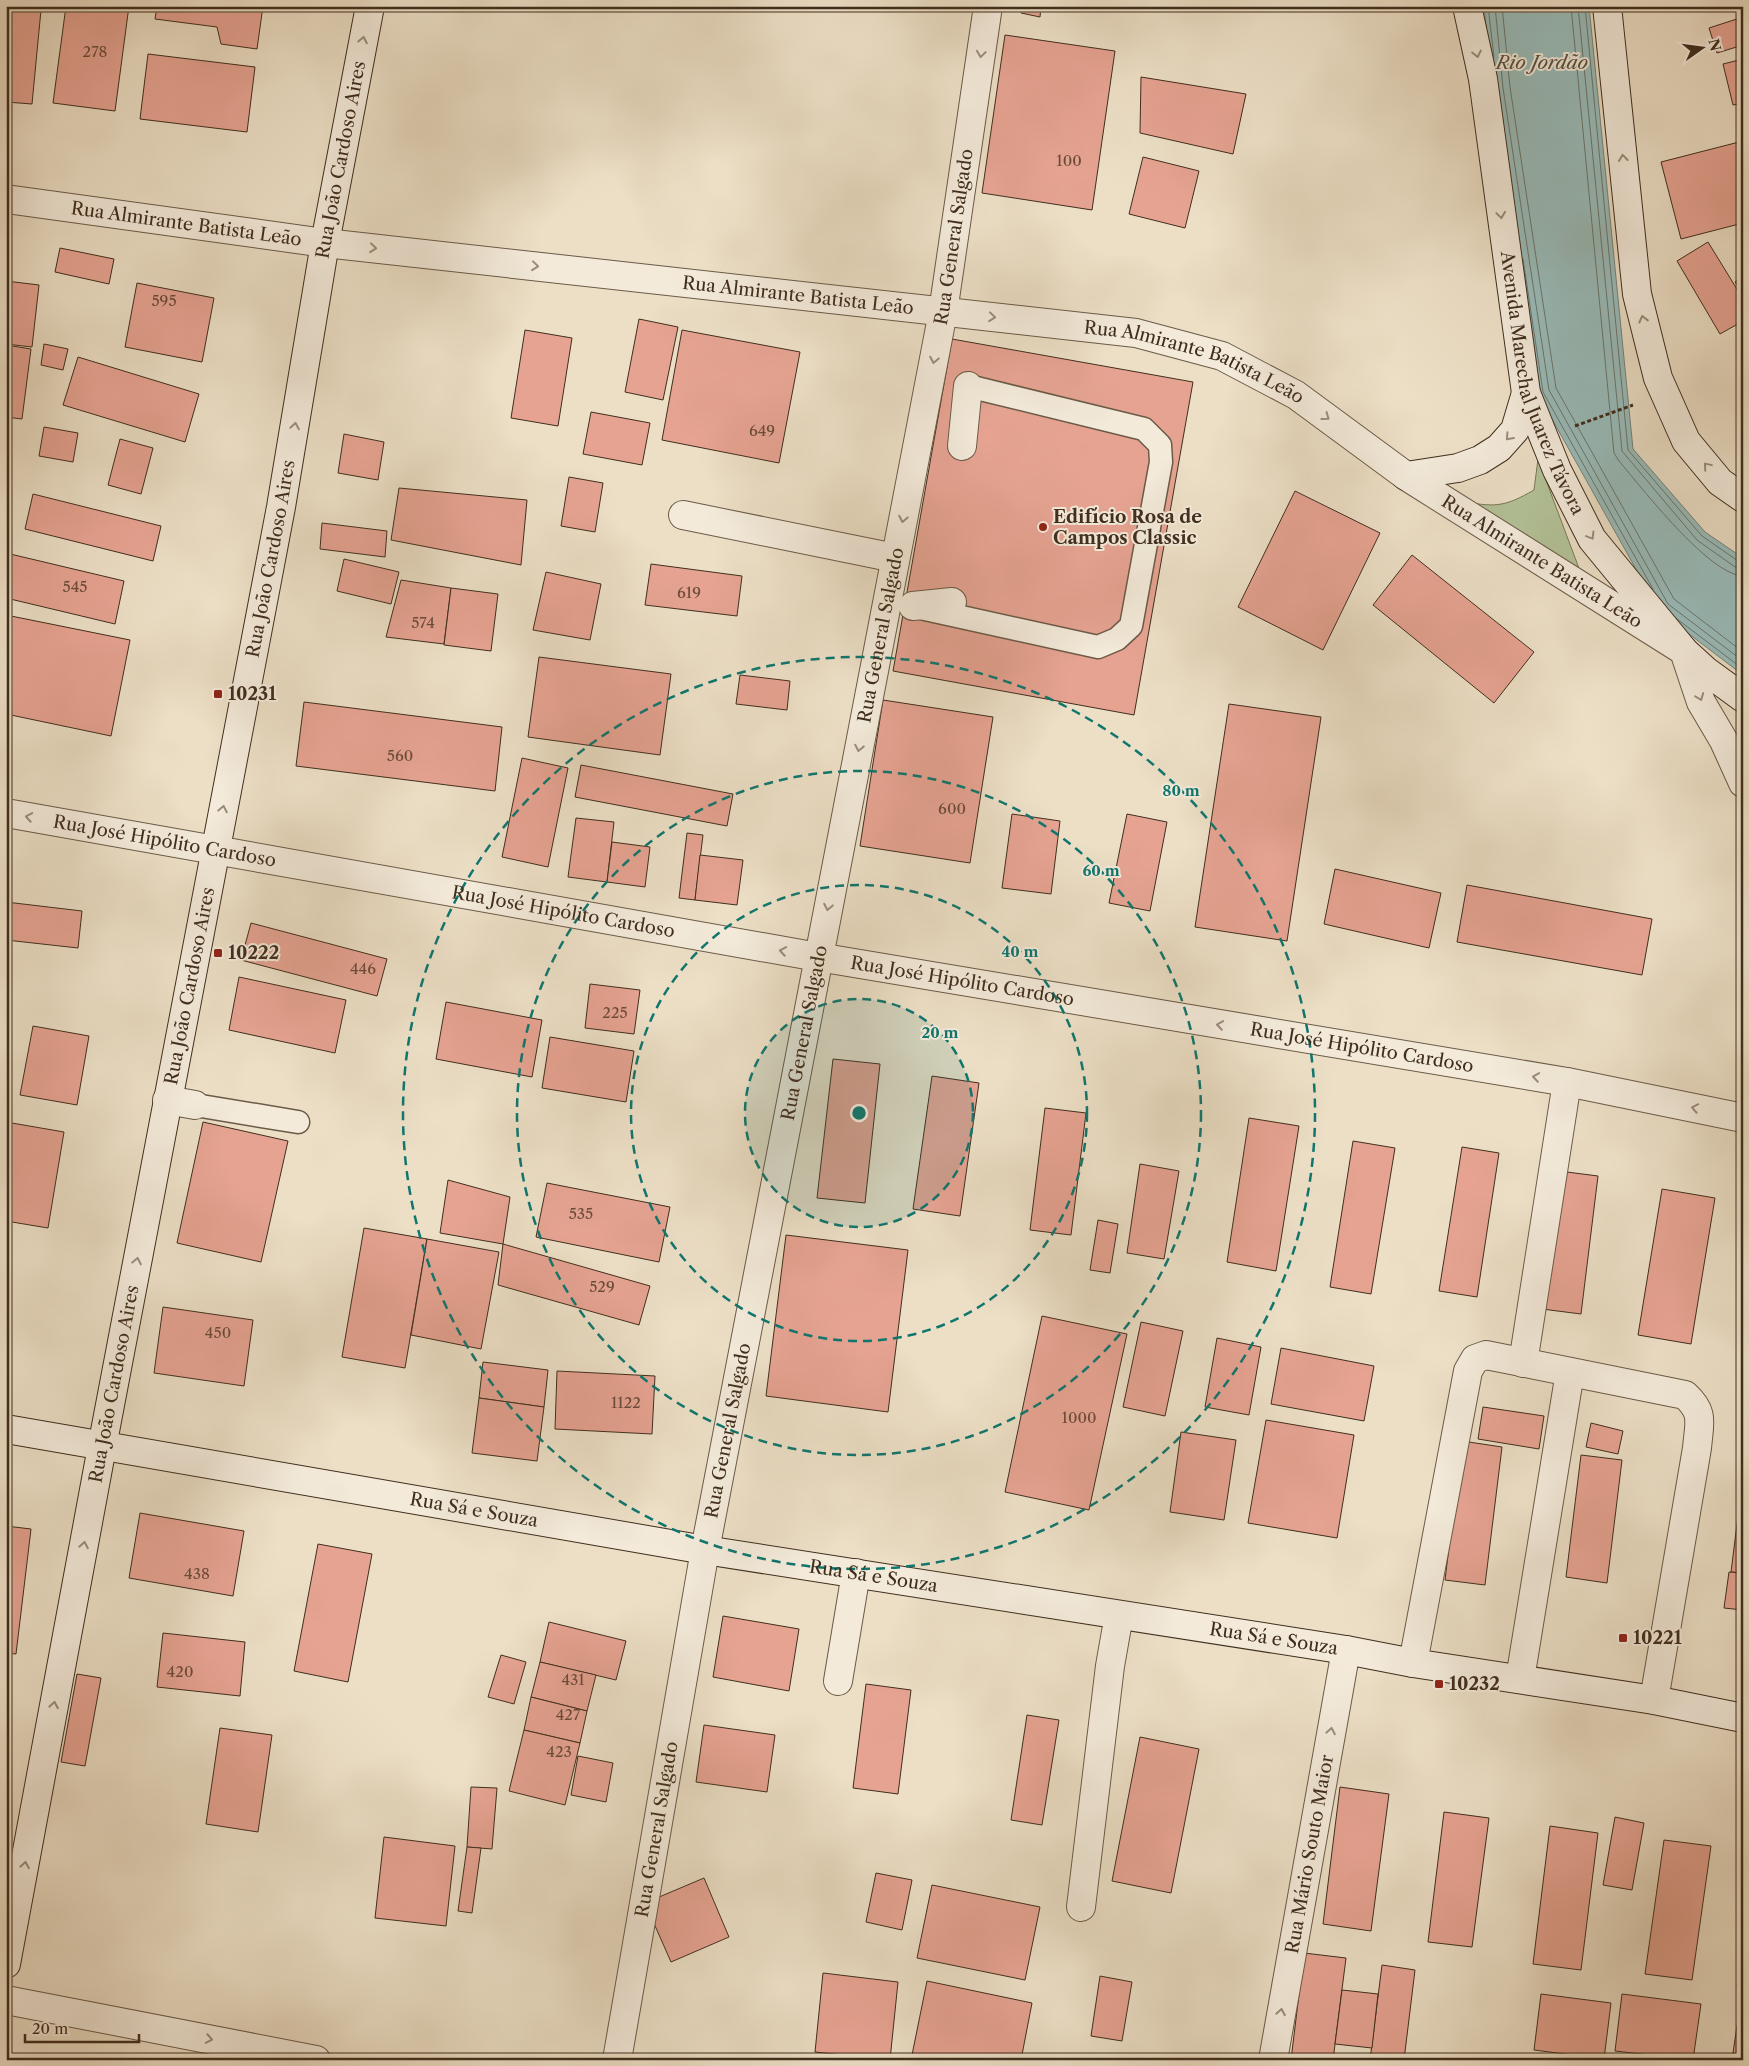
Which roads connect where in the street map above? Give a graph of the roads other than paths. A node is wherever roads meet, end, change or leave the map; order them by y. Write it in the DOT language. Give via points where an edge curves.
graph roads {
  1 [pos="370,6"];
  2 [pos="988,6"];
  3 [pos="1467,6"];
  4 [pos="1607,6"];
  5 [pos="6,199"];
  6 [pos="324,243"];
  7 [pos="943,312"];
  8 [pos="968,386"];
  9 [pos="1526,392"];
  10 [pos="962,446"];
  11 [pos="1406,476"];
  12 [pos="1743,498"];
  13 [pos="683,515"];
  14 [pos="895,558"];
  15 [pos="952,602"];
  16 [pos="913,606"];
  17 [pos="1684,651"];
  18 [pos="1743,698"];
  19 [pos="1743,783"];
  20 [pos="6,813"];
  21 [pos="215,849"];
  22 [pos="818,957"];
  23 [pos="1567,1082"];
  24 [pos="167,1100"];
  25 [pos="195,1105"];
  26 [pos="1743,1118"];
  27 [pos="298,1122"];
  28 [pos="1523,1363"];
  29 [pos="1570,1372"];
  30 [pos="6,1429"];
  31 [pos="102,1446"];
  32 [pos="705,1550"];
  33 [pos="856,1573"];
  34 [pos="1119,1615"];
  35 [pos="1346,1650"];
  36 [pos="1413,1663"];
  37 [pos="1520,1679"];
  38 [pos="838,1681"];
  39 [pos="1654,1700"];
  40 [pos="1743,1718"];
  41 [pos="1081,1906"];
  42 [pos="6,1964"];
  43 [pos="6,2000"];
  44 [pos="316,2060"];
  45 [pos="617,2060"];
  46 [pos="1273,2060"];
  6 -- 1 [label="street, Rua João Cardoso Aires, one-way"];
  2 -- 7 [label="street, Rua General Salgado, one-way"];
  3 -- 9 [label="street, Avenida Marechal Juarez Távora, one-way" via="1483,79"];
  12 -- 4 [label="street, one-way" via="1720,482 1686,441 1658,378 1637,294"];
  5 -- 6 [label="street, Rua Almirante Batista Leão"];
  6 -- 7 [label="street, Rua Almirante Batista Leão, one-way"];
  21 -- 6 [label="street, Rua João Cardoso Aires, one-way" via="281,507"];
  7 -- 11 [label="street, Rua Almirante Batista Leão, one-way" via="1136,333 1222,356 1296,396"];
  7 -- 14 [label="street, Rua General Salgado, one-way"];
  8 -- 10 [label="street"];
  8 -- 16 [label="lane" via="1144,430 1160,445 1161,462 1130,626 1117,639 1098,647"];
  9 -- 11 [label="street, one-way" via="1515,430 1499,448 1458,468"];
  9 -- 17 [label="street, Avenida Marechal Juarez Távora, one-way" via="1557,470 1592,539"];
  11 -- 17 [label="street, Rua Almirante Batista Leão"];
  13 -- 14 [label="street"];
  14 -- 22 [label="street, Rua General Salgado, one-way"];
  15 -- 16 [label="street"];
  17 -- 18 [label="street, Avenida Marechal Juarez Távora"];
  17 -- 19 [label="street, one-way" via="1701,702"];
  21 -- 20 [label="street, Rua José Hipólito Cardoso, one-way"];
  22 -- 21 [label="street, Rua José Hipólito Cardoso, one-way"];
  21 -- 24 [label="street, Rua João Cardoso Aires"];
  23 -- 22 [label="street, Rua José Hipólito Cardoso, one-way"];
  22 -- 32 [label="street, Rua General Salgado"];
  26 -- 23 [label="street, Rua José Hipólito Cardoso, one-way"];
  23 -- 28 [label="street"];
  24 -- 25 [label="street"];
  31 -- 24 [label="street, Rua João Cardoso Aires, one-way"];
  25 -- 27 [label="lane"];
  28 -- 29 [label="street"];
  28 -- 36 [label="street" via="1486,1355 1475,1359 1468,1370"];
  29 -- 37 [label="street"];
  29 -- 39 [label="street" via="1685,1395 1696,1405 1700,1418"];
  30 -- 31 [label="street, Rua Sá e Souza"];
  31 -- 32 [label="street, Rua Sá e Souza"];
  42 -- 31 [label="street, Rua João Cardoso Aires, one-way"];
  32 -- 33 [label="street, Rua Sá e Souza"];
  32 -- 45 [label="street, Rua General Salgado"];
  33 -- 34 [label="street, Rua Sá e Souza"];
  33 -- 38 [label="street"];
  34 -- 35 [label="street, Rua Sá e Souza"];
  34 -- 41 [label="street"];
  35 -- 36 [label="street, Rua Sá e Souza"];
  46 -- 35 [label="street, Rua Mário Souto Maior, one-way"];
  36 -- 37 [label="street, Rua Sá e Souza"];
  37 -- 39 [label="street, Rua Sá e Souza"];
  39 -- 40 [label="street, Rua Sá e Souza"];
  43 -- 44 [label="street, one-way"];
}
